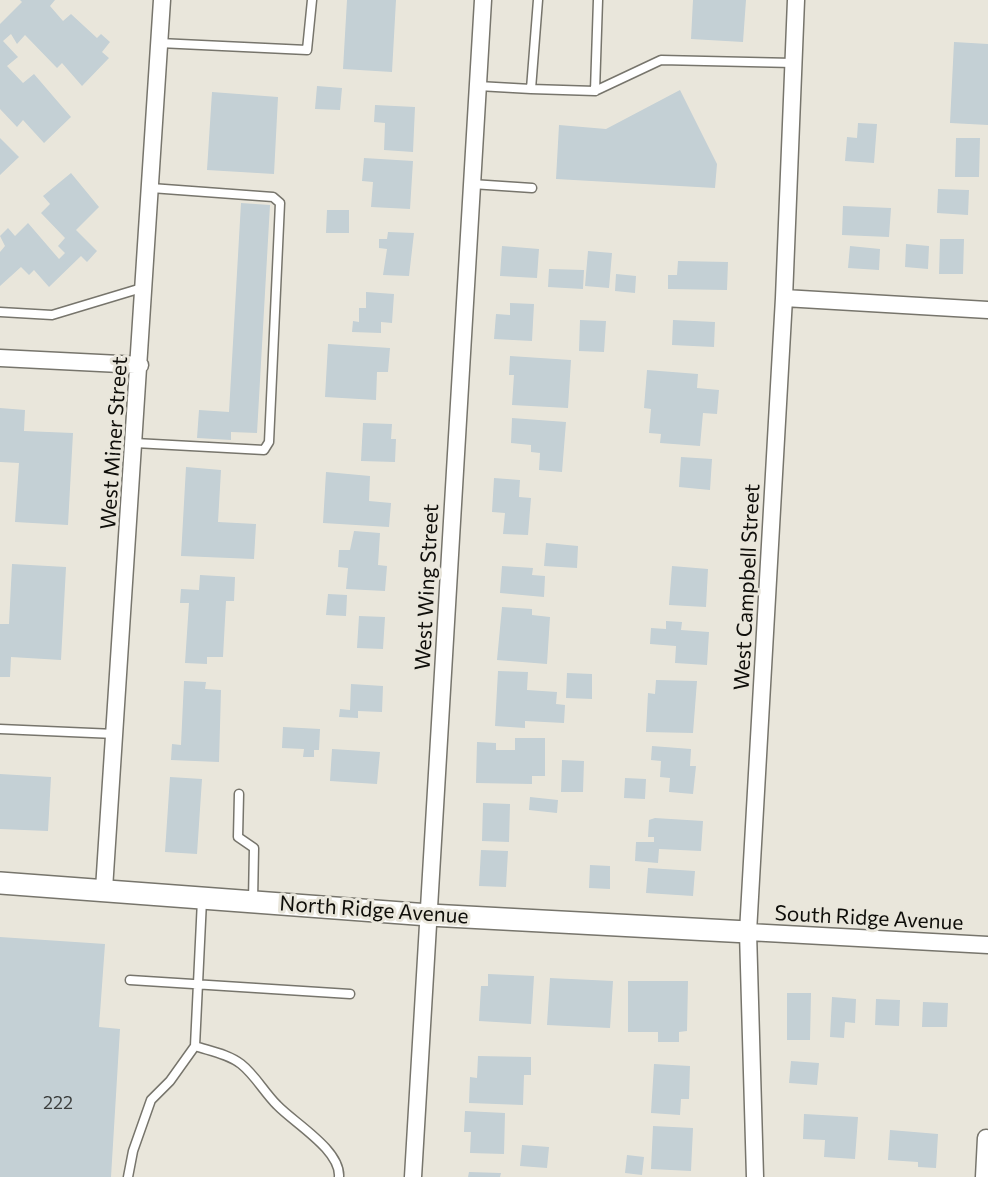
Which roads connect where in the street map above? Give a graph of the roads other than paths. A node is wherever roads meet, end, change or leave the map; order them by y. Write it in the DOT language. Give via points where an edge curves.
graph roads {
  1 [pos="162,0"];
  2 [pos="312,0"];
  3 [pos="483,0"];
  4 [pos="538,0"];
  5 [pos="598,0"];
  6 [pos="796,0"];
  7 [pos="159,43"];
  8 [pos="793,63"];
  9 [pos="478,86"];
  10 [pos="531,89"];
  11 [pos="595,91"];
  12 [pos="472,184"];
  13 [pos="151,188"];
  14 [pos="532,188"];
  15 [pos="145,287"];
  16 [pos="784,298"];
  17 [pos="988,310"];
  18 [pos="0,312"];
  19 [pos="0,358"];
  20 [pos="140,365"];
  21 [pos="135,443"];
  22 [pos="0,729"];
  23 [pos="115,734"];
  24 [pos="239,794"];
  25 [pos="0,883"];
  26 [pos="104,889"];
  27 [pos="202,897"];
  28 [pos="253,901"];
  29 [pos="429,915"];
  30 [pos="748,932"];
  31 [pos="988,946"];
  32 [pos="131,980"];
  33 [pos="198,984"];
  34 [pos="350,993"];
  35 [pos="195,1046"];
  36 [pos="986,1138"];
  37 [pos="128,1177"];
  38 [pos="339,1177"];
  39 [pos="413,1177"];
  40 [pos="755,1177"];
  41 [pos="984,1177"];
  1 -- 7 [label="street, West Miner Street"];
  2 -- 7 [label="lane" via="307,50"];
  3 -- 9 [label="street, West Wing Street"];
  4 -- 10 [label="lane"];
  5 -- 11 [label="lane"];
  6 -- 8 [label="street, West Campbell Street"];
  7 -- 13 [label="street, West Miner Street"];
  8 -- 11 [label="lane" via="661,60"];
  8 -- 16 [label="street, West Campbell Street"];
  9 -- 10 [label="lane"];
  9 -- 12 [label="street, West Wing Street"];
  10 -- 11 [label="lane"];
  12 -- 14 [label="lane"];
  12 -- 29 [label="street, West Wing Street"];
  13 -- 15 [label="street, West Miner Street"];
  13 -- 21 [label="lane" via="273,197 280,203 269,442 264,450"];
  15 -- 18 [label="lane" via="52,314"];
  15 -- 20 [label="street, West Miner Street"];
  16 -- 17 [label="street"];
  16 -- 30 [label="street, West Campbell Street"];
  19 -- 20 [label="street"];
  20 -- 21 [label="street, West Miner Street"];
  21 -- 23 [label="street, West Miner Street"];
  22 -- 23 [label="lane"];
  23 -- 26 [label="street, West Miner Street"];
  24 -- 28 [label="lane" via="238,838 254,848"];
  25 -- 26 [label="street, North Ridge Avenue"];
  26 -- 27 [label="street, North Ridge Avenue"];
  27 -- 28 [label="street, North Ridge Avenue"];
  27 -- 33 [label="lane"];
  28 -- 29 [label="street, North Ridge Avenue"];
  29 -- 30 [label="street, North Ridge Avenue"];
  29 -- 39 [label="street, West Wing Street"];
  30 -- 31 [label="street, South Ridge Avenue"];
  30 -- 40 [label="street, West Campbell Street"];
  32 -- 33 [label="lane"];
  33 -- 34 [label="lane"];
  33 -- 35 [label="lane"];
  35 -- 37 [label="lane" via="151,1100"];
  35 -- 38 [label="lane" via="241,1064 276,1104 320,1142 340,1169"];
  36 -- 41 [label="street"];
}
